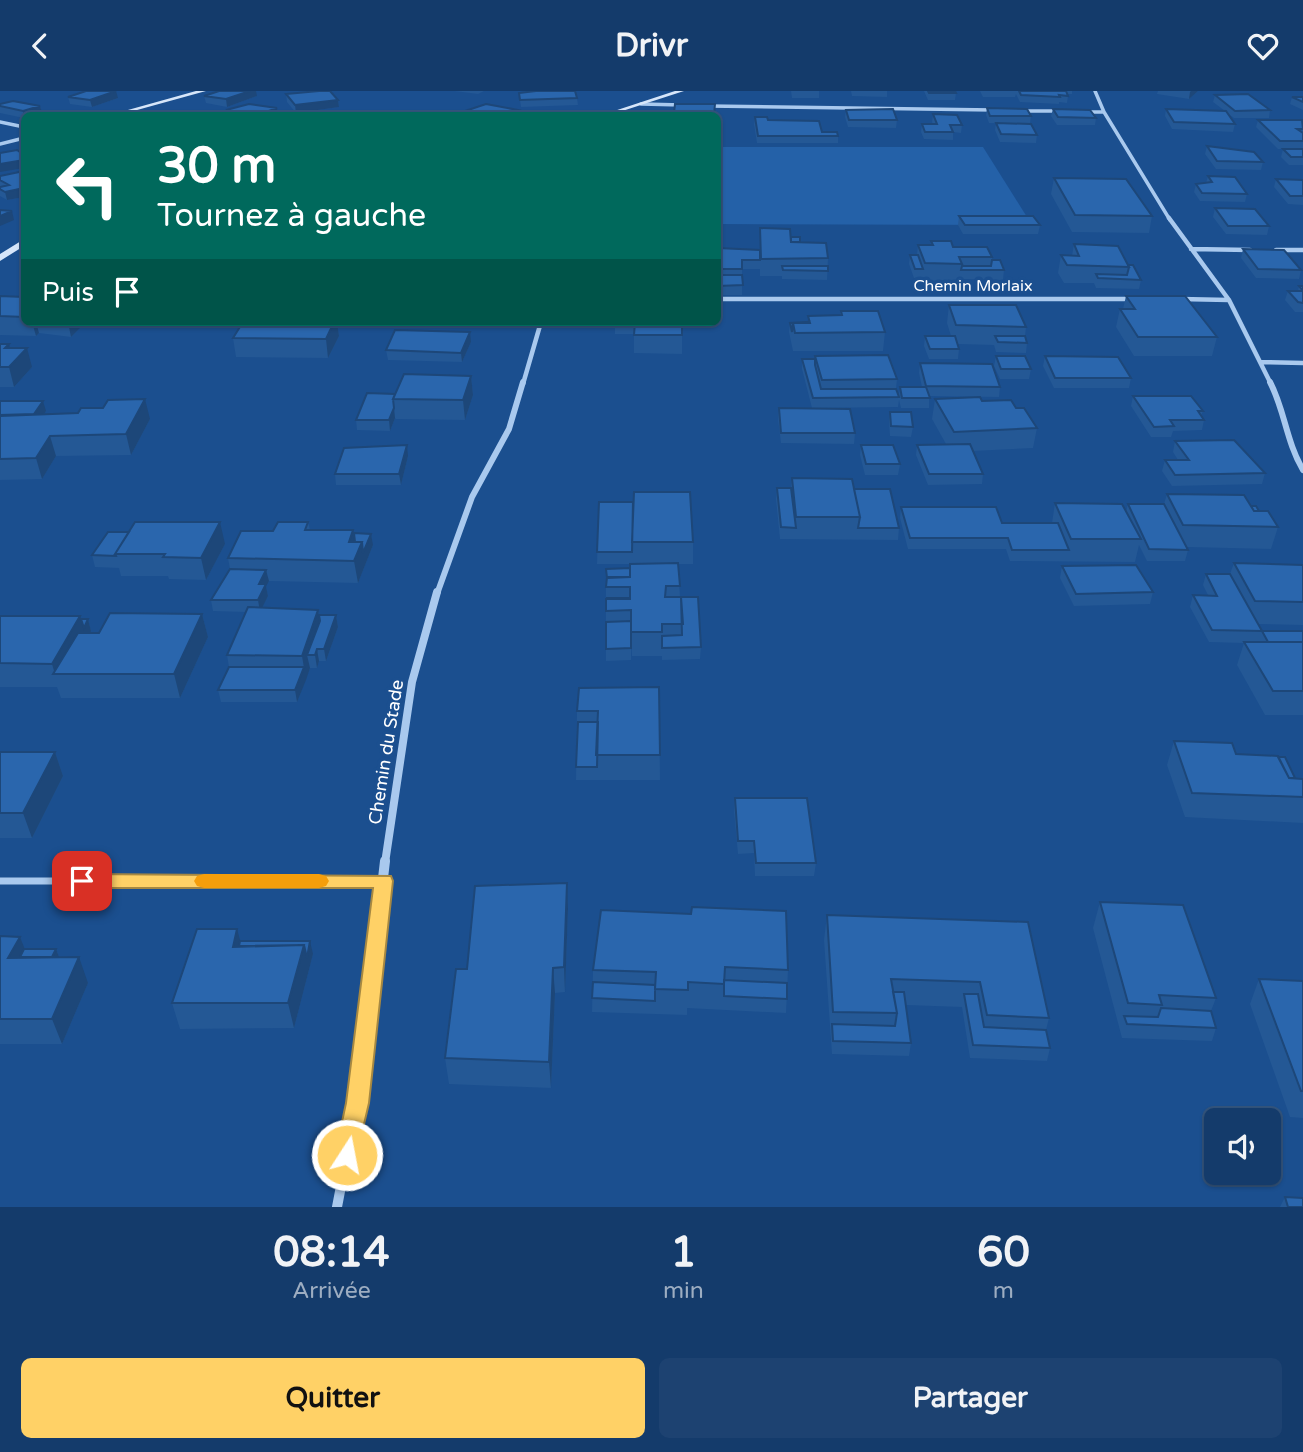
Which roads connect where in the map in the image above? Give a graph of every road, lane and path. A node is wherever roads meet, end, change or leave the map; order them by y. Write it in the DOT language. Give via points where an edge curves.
graph roads {
  1 [pos="203,91"];
  2 [pos="681,91"];
  3 [pos="1095,91"];
  4 [pos="640,104"];
  5 [pos="995,110"];
  6 [pos="1009,110"];
  7 [pos="1063,111"];
  8 [pos="1077,111"];
  9 [pos="124,112"];
  10 [pos="615,112"];
  11 [pos="1104,112"];
  12 [pos="0,122"];
  13 [pos="21,126"];
  14 [pos="21,139"];
  15 [pos="0,144"];
  16 [pos="21,245"];
  17 [pos="1191,249"];
  18 [pos="1253,250"];
  19 [pos="1266,250"];
  20 [pos="1303,250"];
  21 [pos="0,258"];
  22 [pos="721,299"];
  23 [pos="1146,299"];
  24 [pos="1174,299"];
  25 [pos="1229,300"];
  26 [pos="540,326"];
  27 [pos="1261,362"];
  28 [pos="1303,363"];
  29 [pos="1303,470"];
  30 [pos="0,880"];
  31 [pos="384,881"];
  32 [pos="337,1207"];
  1 -- 9 [label="main road"];
  2 -- 4 [label="main road"];
  3 -- 11 [label="street"];
  4 -- 5 [label="street"];
  4 -- 10 [label="main road"];
  6 -- 7 [label="street"];
  8 -- 11 [label="street"];
  11 -- 17 [label="street"];
  12 -- 13 [label="street"];
  14 -- 15 [label="street"];
  16 -- 21 [label="main road"];
  17 -- 18 [label="street"];
  17 -- 25 [label="street"];
  19 -- 20 [label="street"];
  22 -- 23 [label="street, Chemin Morlaix"];
  24 -- 25 [label="street"];
  25 -- 27 [label="street"];
  26 -- 31 [label="street, Chemin du Stade" via="509,429 472,497 438,590 412,682"];
  27 -- 28 [label="street"];
  27 -- 29 [label="street" via="1277,395 1291,449"];
  30 -- 31 [label="lane"];
  31 -- 32 [label="street, Chemin du Stade" via="357,1103"];
}
